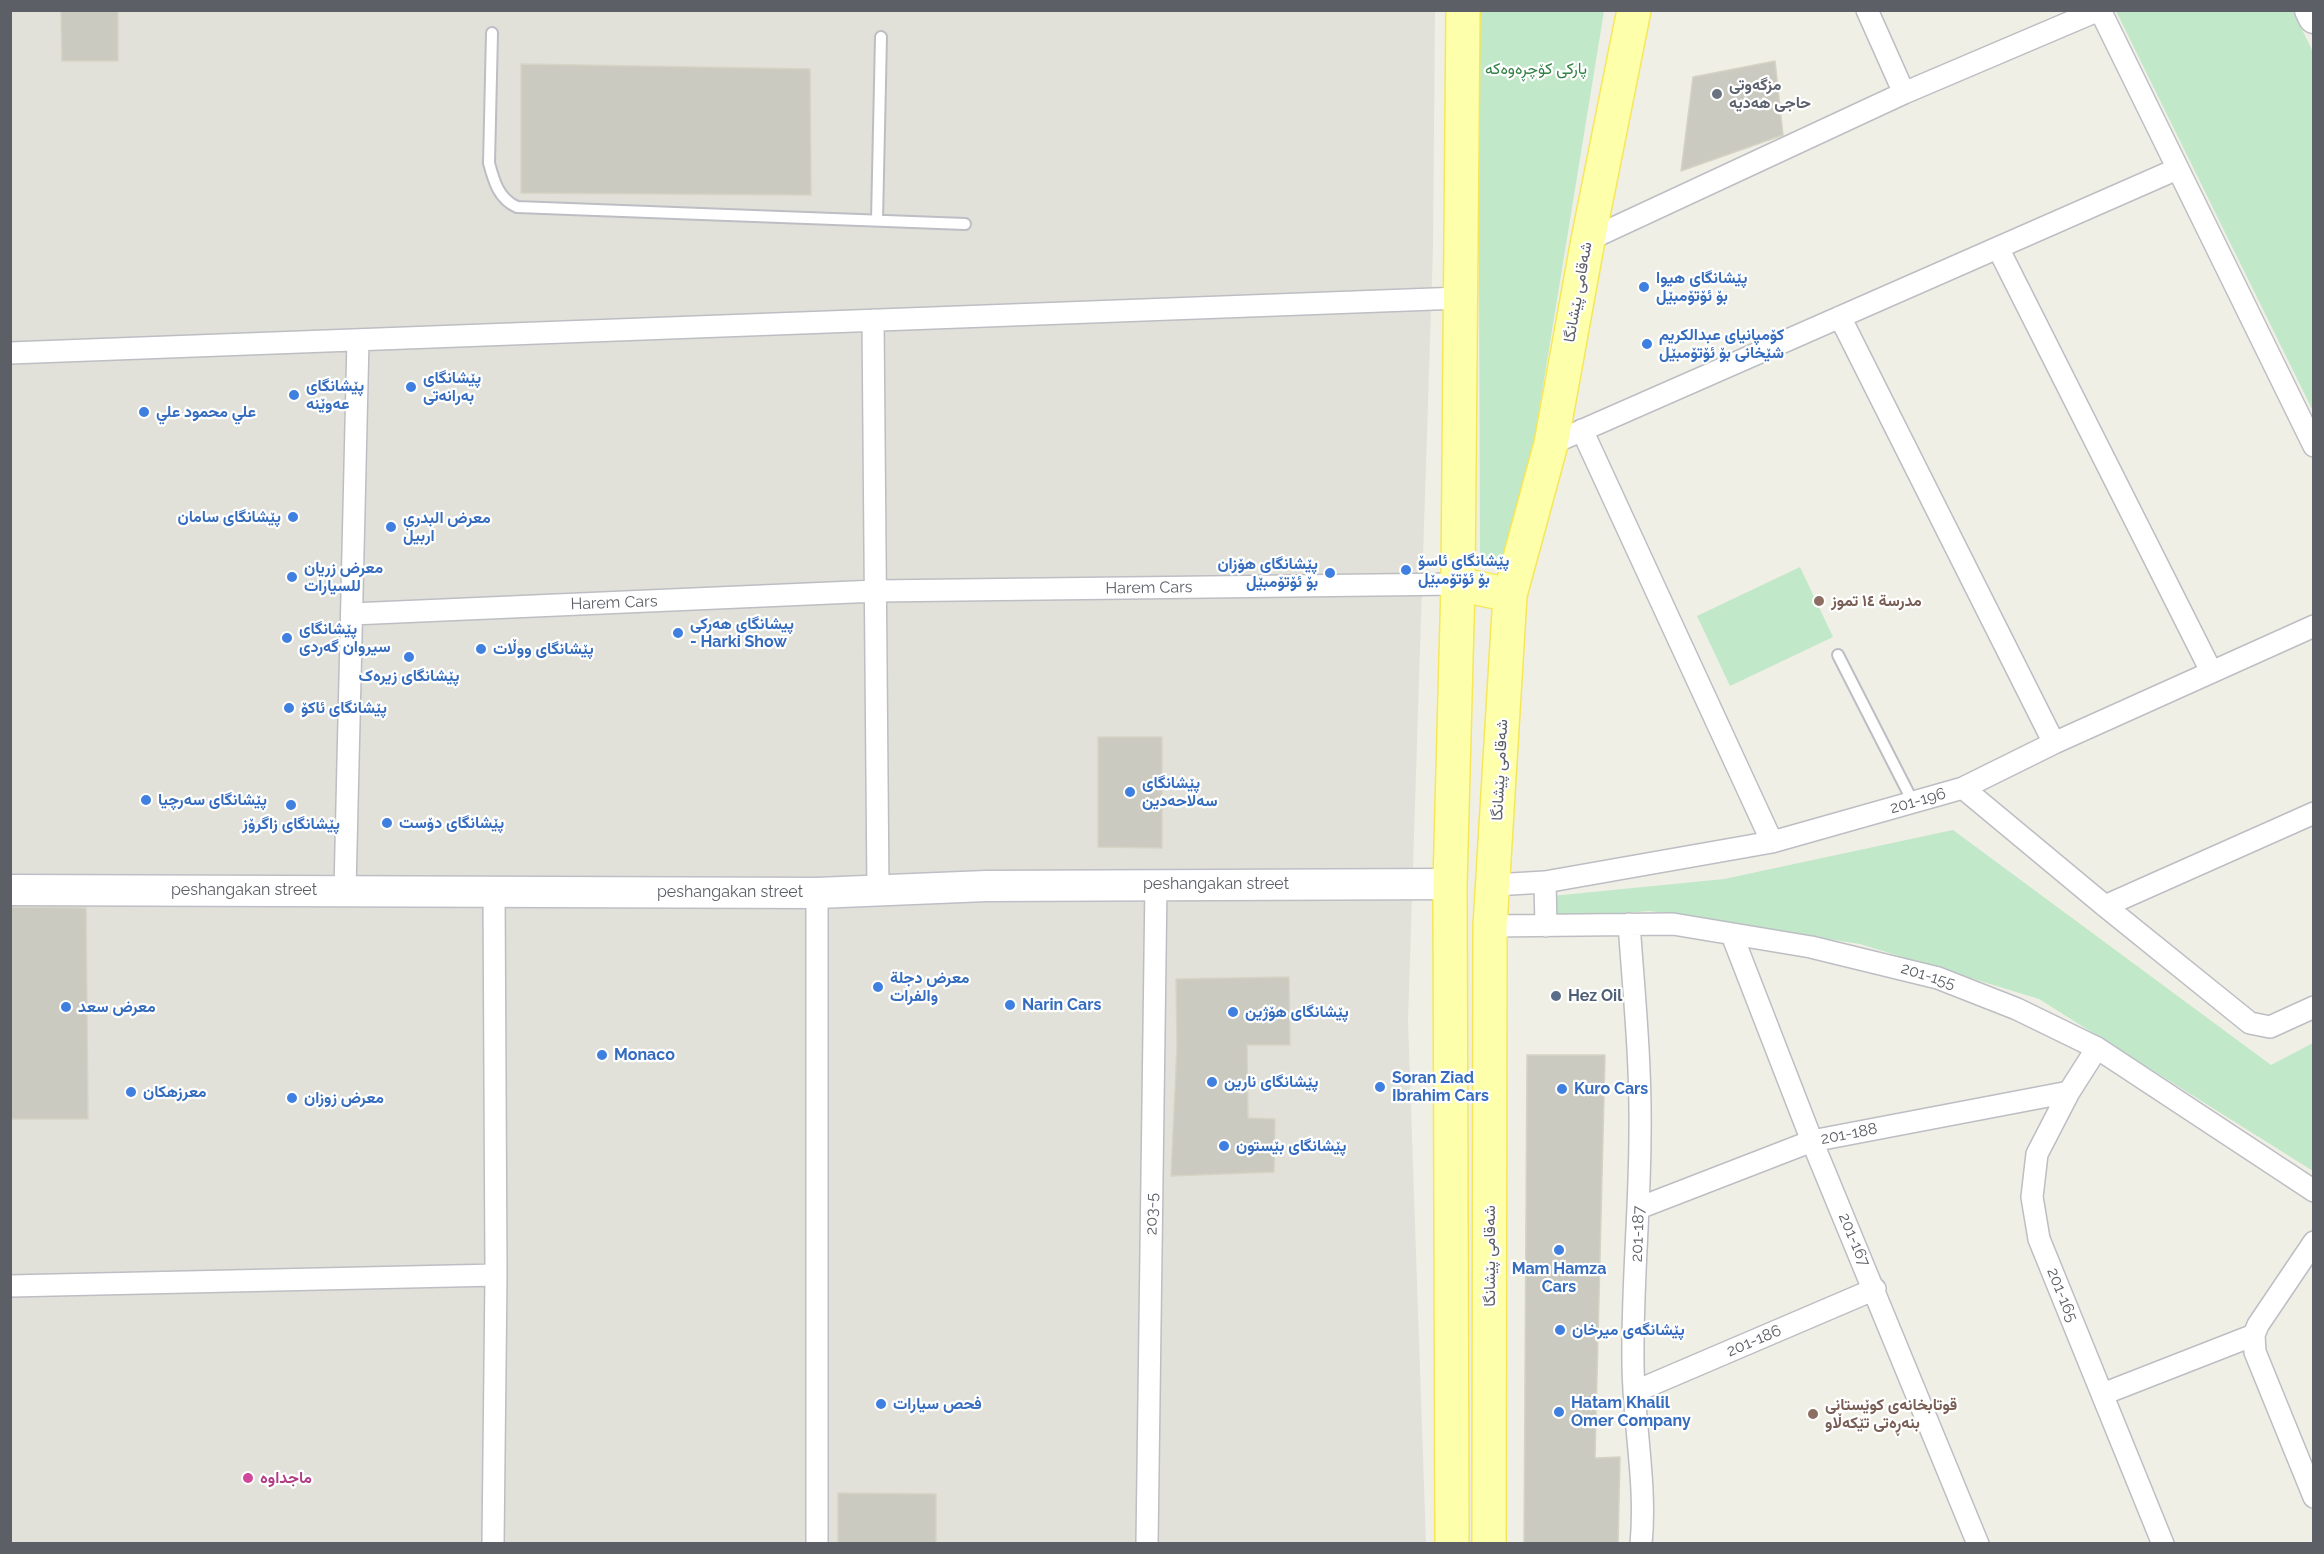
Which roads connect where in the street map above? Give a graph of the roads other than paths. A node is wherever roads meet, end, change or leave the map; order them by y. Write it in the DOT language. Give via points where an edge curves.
graph roads {
  1 [pos="1463,10"];
  2 [pos="1634,10"];
  3 [pos="1867,10"];
  4 [pos="2099,10"];
  5 [pos="2310,10"];
  6 [pos="2313,18"];
  7 [pos="492,33"];
  8 [pos="881,37"];
  9 [pos="1904,93"];
  10 [pos="2177,169"];
  11 [pos="877,220"];
  12 [pos="965,224"];
  13 [pos="1588,240"];
  14 [pos="1998,248"];
  15 [pos="1460,298"];
  16 [pos="1840,317"];
  17 [pos="873,320"];
  18 [pos="358,340"];
  19 [pos="10,353"];
  20 [pos="1582,430"];
  21 [pos="1551,444"];
  22 [pos="2313,446"];
  23 [pos="1458,584"];
  24 [pos="876,591"];
  25 [pos="1510,595"];
  26 [pos="352,614"];
  27 [pos="2313,626"];
  28 [pos="1838,655"];
  29 [pos="2211,671"];
  30 [pos="2054,743"];
  31 [pos="1963,788"];
  32 [pos="1913,802"];
  33 [pos="2313,813"];
  34 [pos="1772,842"];
  35 [pos="1545,882"];
  36 [pos="1156,884"];
  37 [pos="1450,884"];
  38 [pos="1494,885"];
  39 [pos="10,890"];
  40 [pos="345,890"];
  41 [pos="494,890"];
  42 [pos="878,891"];
  43 [pos="817,893"];
  44 [pos="2105,906"];
  45 [pos="1629,924"];
  46 [pos="1490,926"];
  47 [pos="1546,926"];
  48 [pos="1732,935"];
  49 [pos="2313,1007"];
  50 [pos="2097,1048"];
  51 [pos="2069,1092"];
  52 [pos="1812,1141"];
  53 [pos="2313,1191"];
  54 [pos="1639,1208"];
  55 [pos="2313,1242"];
  56 [pos="496,1275"];
  57 [pos="10,1286"];
  58 [pos="1875,1289"];
  59 [pos="2254,1335"];
  60 [pos="1634,1392"];
  61 [pos="2103,1394"];
  62 [pos="2313,1497"];
  63 [pos="493,1544"];
  64 [pos="817,1544"];
  65 [pos="1148,1544"];
  66 [pos="1452,1544"];
  67 [pos="1489,1544"];
  68 [pos="1641,1544"];
  69 [pos="1978,1544"];
  70 [pos="2163,1544"];
  1 -- 15 [label="main road"];
  2 -- 13 [label="main road, شەقامی پێشانگا"];
  3 -- 9 [label="street"];
  4 -- 9 [label="street"];
  4 -- 10 [label="street"];
  5 -- 6 [label="street"];
  7 -- 11 [label="lane" via="489,163 505,202 517,207"];
  8 -- 11 [label="lane"];
  9 -- 13 [label="street"];
  10 -- 14 [label="street"];
  10 -- 22 [label="street"];
  11 -- 12 [label="lane"];
  13 -- 21 [label="main road, شەقامی پێشانگا"];
  14 -- 16 [label="street"];
  14 -- 29 [label="street"];
  15 -- 17 [label="street"];
  15 -- 23 [label="main road"];
  16 -- 20 [label="street"];
  16 -- 30 [label="street"];
  17 -- 18 [label="street"];
  17 -- 24 [label="street"];
  18 -- 19 [label="street"];
  18 -- 26 [label="street"];
  20 -- 21 [label="street"];
  20 -- 34 [label="street"];
  21 -- 25 [label="main road, شەقامی پێشانگا"];
  23 -- 24 [label="street, Harem Cars"];
  23 -- 25 [label="main road"];
  23 -- 37 [label="main road"];
  24 -- 26 [label="street, Harem Cars"];
  24 -- 42 [label="street"];
  25 -- 38 [label="main road, شەقامی پێشانگا"];
  26 -- 40 [label="street"];
  27 -- 29 [label="street, 201-196"];
  28 -- 32 [label="lane"];
  29 -- 30 [label="street, 201-196"];
  30 -- 31 [label="street, 201-196"];
  31 -- 32 [label="street, 201-196"];
  31 -- 44 [label="street"];
  32 -- 34 [label="street, 201-196"];
  33 -- 44 [label="street"];
  34 -- 35 [label="street, 201-196"];
  35 -- 38 [label="street, 201-196"];
  35 -- 47 [label="street"];
  36 -- 37 [label="street, peshangakan street"];
  36 -- 42 [label="street, peshangakan street"];
  36 -- 65 [label="street, 203-5"];
  37 -- 66 [label="main road"];
  38 -- 46 [label="main road, شەقامی پێشانگا"];
  39 -- 40 [label="street, peshangakan street"];
  40 -- 41 [label="street, peshangakan street"];
  41 -- 43 [label="street, peshangakan street"];
  41 -- 56 [label="street"];
  42 -- 43 [label="street, peshangakan street"];
  43 -- 64 [label="street"];
  44 -- 49 [label="street" via="2250,1023 2270,1027"];
  45 -- 47 [label="street, 201-155"];
  45 -- 48 [label="street, 201-155" via="1673,924"];
  45 -- 54 [label="street, 201-187" via="1640,1095"];
  46 -- 47 [label="street, 201-155"];
  46 -- 67 [label="main road, شەقامی پێشانگا"];
  48 -- 50 [label="street, 201-155" via="1810,947 1938,978 2017,1008"];
  48 -- 52 [label="street, 201-167"];
  50 -- 51 [label="street, 201-165"];
  50 -- 53 [label="street, 201-155"];
  51 -- 52 [label="street, 201-188"];
  51 -- 61 [label="street, 201-165" via="2037,1154 2032,1197 2039,1239"];
  52 -- 54 [label="street, 201-188"];
  52 -- 58 [label="street, 201-167"];
  54 -- 60 [label="street, 201-187"];
  55 -- 59 [label="street"];
  56 -- 57 [label="street"];
  56 -- 63 [label="street"];
  58 -- 60 [label="street, 201-186"];
  58 -- 69 [label="street, 201-167"];
  59 -- 61 [label="street"];
  59 -- 62 [label="street" via="2255,1352"];
  60 -- 68 [label="street, 201-187" via="1642,1481"];
  61 -- 70 [label="street, 201-165"];
}
